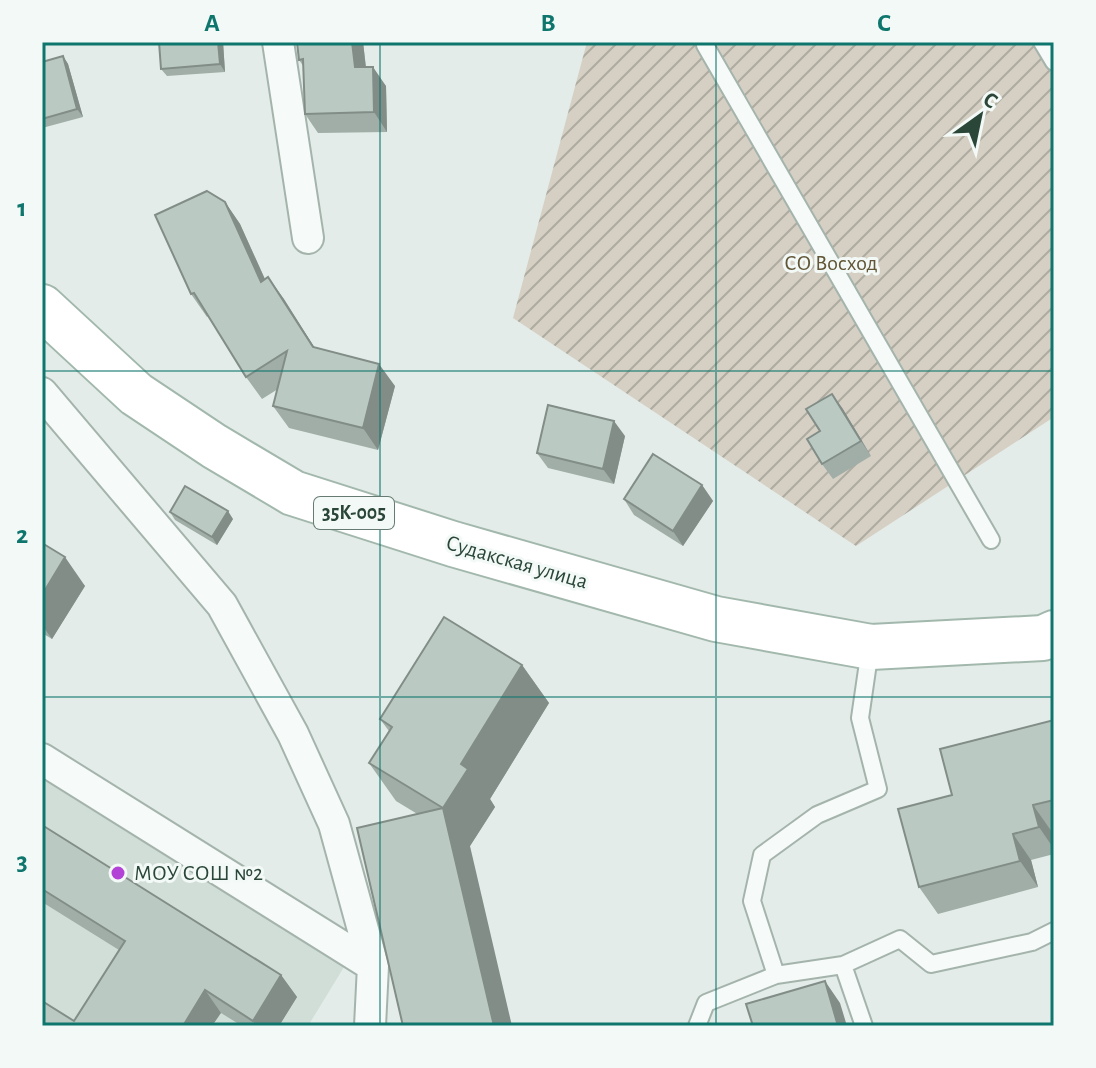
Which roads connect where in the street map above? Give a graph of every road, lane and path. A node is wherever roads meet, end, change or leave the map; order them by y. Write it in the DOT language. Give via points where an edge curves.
graph roads {
  1 [pos="278,42"];
  2 [pos="705,42"];
  3 [pos="1042,42"];
  4 [pos="1054,62"];
  5 [pos="308,238"];
  6 [pos="42,307"];
  7 [pos="42,393"];
  8 [pos="991,540"];
  9 [pos="1054,633"];
  10 [pos="871,647"];
  11 [pos="42,759"];
  12 [pos="1054,931"];
  13 [pos="843,965"];
  14 [pos="373,966"];
  15 [pos="776,975"];
  16 [pos="370,1026"];
  17 [pos="697,1026"];
  18 [pos="864,1026"];
  1 -- 5 [label="street"];
  2 -- 8 [label="lane"];
  3 -- 4 [label="lane"];
  6 -- 10 [label="main road, Судакская улица / 35К-005" via="136,394 293,493 716,619"];
  7 -- 14 [label="street" via="222,605 293,734 334,824"];
  9 -- 10 [label="main road, Судакская улица / 35К-005" via="1043,638"];
  10 -- 15 [label="lane" via="860,718 878,789 817,815 762,855 752,901"];
  11 -- 14 [label="street"];
  12 -- 13 [label="lane" via="1032,942 931,964 900,939"];
  13 -- 15 [label="lane"];
  13 -- 18 [label="lane"];
  14 -- 16 [label="street"];
  15 -- 17 [label="lane" via="706,1003"];
}
